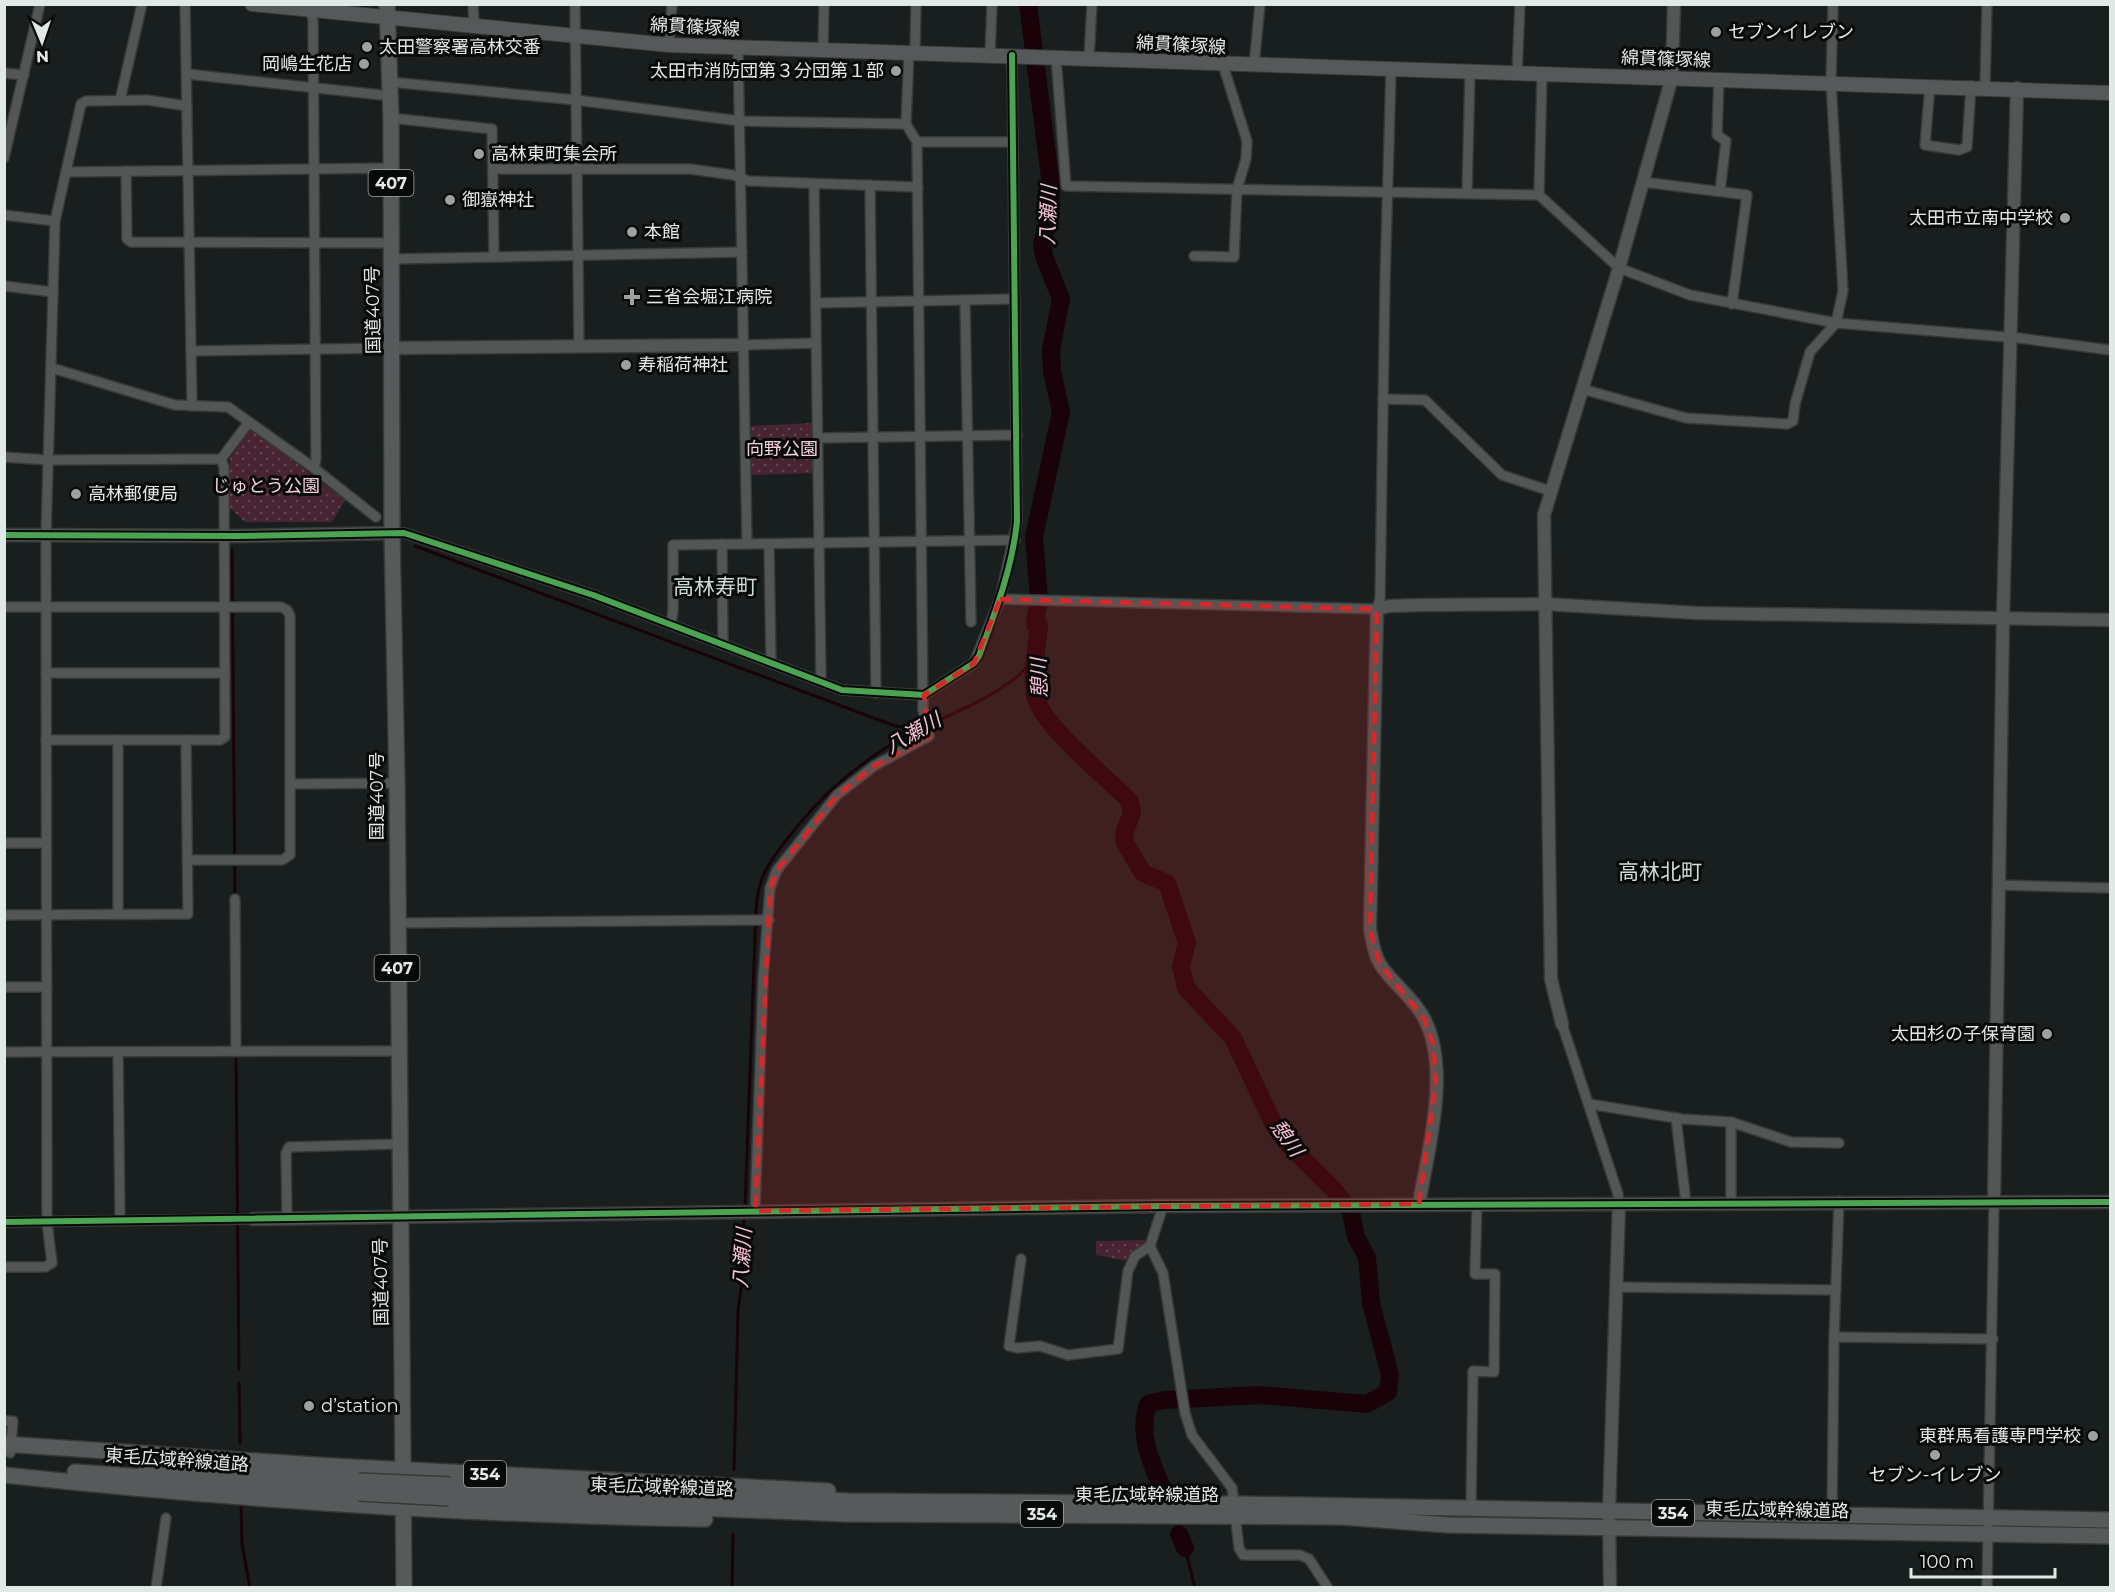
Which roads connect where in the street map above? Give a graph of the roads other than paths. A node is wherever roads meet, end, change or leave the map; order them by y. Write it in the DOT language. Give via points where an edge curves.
graph roads {
  1 [pos="40,4"];
  2 [pos="142,4"];
  3 [pos="185,4"];
  4 [pos="252,4"];
  5 [pos="473,4"];
  6 [pos="575,4"];
  7 [pos="672,4"];
  8 [pos="824,4"];
  9 [pos="916,4"];
  10 [pos="992,4"];
  11 [pos="1092,4"];
  12 [pos="1260,4"];
  13 [pos="1520,4"];
  14 [pos="1674,4"];
  15 [pos="1833,4"];
  16 [pos="1987,4"];
  17 [pos="310,8"];
  18 [pos="388,12"];
  19 [pos="474,27"];
  20 [pos="575,38"];
  21 [pos="669,45"];
  22 [pos="738,48"];
  23 [pos="823,50"];
  24 [pos="912,52"];
  25 [pos="990,54"];
  26 [pos="1014,55"];
  27 [pos="1054,56"];
  28 [pos="1089,58"];
  29 [pos="1223,65"];
  30 [pos="1254,66"];
  31 [pos="1391,70"];
  32 [pos="1470,72"];
  33 [pos="4,73"];
  34 [pos="1517,73"];
  35 [pos="187,74"];
  36 [pos="1542,74"];
  37 [pos="24,75"];
  38 [pos="1672,77"];
  39 [pos="1719,78"];
  40 [pos="1831,82"];
  41 [pos="1930,85"];
  42 [pos="313,86"];
  43 [pos="1978,86"];
  44 [pos="2017,88"];
  45 [pos="391,89"];
  46 [pos="2110,93"];
  47 [pos="120,100"];
  48 [pos="576,100"];
  49 [pos="187,105"];
  50 [pos="391,118"];
  51 [pos="740,121"];
  52 [pos="906,124"];
  53 [pos="6,142"];
  54 [pos="917,142"];
  55 [pos="1013,142"];
  56 [pos="4,158"];
  57 [pos="391,168"];
  58 [pos="577,168"];
  59 [pos="493,169"];
  60 [pos="314,170"];
  61 [pos="126,171"];
  62 [pos="188,171"];
  63 [pos="66,172"];
  64 [pos="741,177"];
  65 [pos="1643,182"];
  66 [pos="814,184"];
  67 [pos="870,185"];
  68 [pos="918,187"];
  69 [pos="1237,189"];
  70 [pos="1720,191"];
  71 [pos="1388,192"];
  72 [pos="1467,193"];
  73 [pos="1539,195"];
  74 [pos="4,215"];
  75 [pos="55,221"];
  76 [pos="188,244"];
  77 [pos="315,244"];
  78 [pos="392,251"];
  79 [pos="742,252"];
  80 [pos="578,255"];
  81 [pos="1194,256"];
  82 [pos="494,257"];
  83 [pos="1619,267"];
  84 [pos="4,286"];
  85 [pos="53,292"];
  86 [pos="1014,299"];
  87 [pos="965,300"];
  88 [pos="919,301"];
  89 [pos="870,302"];
  90 [pos="816,303"];
  91 [pos="1732,304"];
  92 [pos="1836,323"];
  93 [pos="2010,339"];
  94 [pos="816,343"];
  95 [pos="744,345"];
  96 [pos="579,347"];
  97 [pos="316,348"];
  98 [pos="393,348"];
  99 [pos="2110,350"];
  100 [pos="191,351"];
  101 [pos="52,368"];
  102 [pos="1582,389"];
  103 [pos="1383,399"];
  104 [pos="192,406"];
  105 [pos="249,422"];
  106 [pos="1017,435"];
  107 [pos="968,436"];
  108 [pos="872,437"];
  109 [pos="921,437"];
  110 [pos="818,438"];
  111 [pos="4,457"];
  112 [pos="221,459"];
  113 [pos="48,460"];
  114 [pos="314,468"];
  115 [pos="1550,491"];
  116 [pos="375,517"];
  117 [pos="392,533"];
  118 [pos="4,535"];
  119 [pos="46,535"];
  120 [pos="223,536"];
  121 [pos="1015,540"];
  122 [pos="922,541"];
  123 [pos="969,541"];
  124 [pos="873,542"];
  125 [pos="769,543"];
  126 [pos="819,543"];
  127 [pos="722,544"];
  128 [pos="747,544"];
  129 [pos="1000,599"];
  130 [pos="1545,604"];
  131 [pos="4,607"];
  132 [pos="46,607"];
  133 [pos="224,607"];
  134 [pos="1377,609"];
  135 [pos="2003,618"];
  136 [pos="2110,620"];
  137 [pos="971,622"];
  138 [pos="671,624"];
  139 [pos="723,645"];
  140 [pos="771,663"];
  141 [pos="46,673"];
  142 [pos="225,673"];
  143 [pos="821,682"];
  144 [pos="876,693"];
  145 [pos="924,695"];
  146 [pos="46,740"];
  147 [pos="186,740"];
  148 [pos="118,741"];
  149 [pos="397,783"];
  150 [pos="291,784"];
  151 [pos="4,843"];
  152 [pos="46,843"];
  153 [pos="188,860"];
  154 [pos="1998,885"];
  155 [pos="2110,888"];
  156 [pos="235,899"];
  157 [pos="118,913"];
  158 [pos="4,915"];
  159 [pos="47,915"];
  160 [pos="766,919"];
  161 [pos="397,923"];
  162 [pos="4,987"];
  163 [pos="47,987"];
  164 [pos="1563,1024"];
  165 [pos="236,1051"];
  166 [pos="398,1051"];
  167 [pos="4,1052"];
  168 [pos="118,1052"];
  169 [pos="47,1053"];
  170 [pos="1589,1104"];
  171 [pos="1676,1118"];
  172 [pos="1731,1122"];
  173 [pos="1839,1143"];
  174 [pos="399,1144"];
  175 [pos="1994,1201"];
  176 [pos="1731,1202"];
  177 [pos="1839,1202"];
  178 [pos="2110,1202"];
  179 [pos="1618,1203"];
  180 [pos="1686,1203"];
  181 [pos="1419,1204"];
  182 [pos="1477,1204"];
  183 [pos="1163,1206"];
  184 [pos="747,1211"];
  185 [pos="287,1218"];
  186 [pos="400,1218"];
  187 [pos="254,1219"];
  188 [pos="120,1220"];
  189 [pos="4,1222"];
  190 [pos="47,1222"];
  191 [pos="1150,1246"];
  192 [pos="1021,1259"];
  193 [pos="4,1267"];
  194 [pos="1616,1287"];
  195 [pos="1836,1290"];
  196 [pos="1834,1337"];
  197 [pos="1993,1340"];
  198 [pos="4,1421"];
  199 [pos="7,1452"];
  200 [pos="403,1470"];
  201 [pos="4,1475"];
  202 [pos="449,1492"];
  203 [pos="966,1502"];
  204 [pos="403,1508"];
  205 [pos="1471,1509"];
  206 [pos="1237,1510"];
  207 [pos="936,1514"];
  208 [pos="1832,1515"];
  209 [pos="166,1518"];
  210 [pos="1609,1519"];
  211 [pos="2110,1520"];
  212 [pos="1989,1527"];
  213 [pos="2110,1536"];
  214 [pos="156,1587"];
  215 [pos="404,1587"];
  216 [pos="1328,1587"];
  217 [pos="1610,1587"];
  218 [pos="1987,1587"];
  1 -- 37 [label="street"];
  2 -- 47 [label="street"];
  3 -- 35 [label="street"];
  4 -- 17 [label="main road, 綿貫篠塚線"];
  5 -- 19 [label="street"];
  6 -- 20 [label="street"];
  7 -- 21 [label="street"];
  8 -- 23 [label="street"];
  9 -- 24 [label="street"];
  10 -- 25 [label="street"];
  11 -- 28 [label="street"];
  12 -- 30 [label="street"];
  13 -- 34 [label="street"];
  14 -- 38 [label="street"];
  15 -- 40 [label="street"];
  16 -- 43 [label="street"];
  17 -- 18 [label="main road, 綿貫篠塚線"];
  17 -- 42 [label="street"];
  18 -- 19 [label="main road, 綿貫篠塚線"];
  18 -- 45 [label="highway, 国道407号 / 407"];
  19 -- 20 [label="main road, 綿貫篠塚線"];
  20 -- 21 [label="main road, 綿貫篠塚線"];
  20 -- 48 [label="street"];
  21 -- 22 [label="main road, 綿貫篠塚線"];
  22 -- 23 [label="main road, 綿貫篠塚線"];
  22 -- 51 [label="street"];
  23 -- 24 [label="main road, 綿貫篠塚線"];
  24 -- 25 [label="main road, 綿貫篠塚線"];
  24 -- 52 [label="street"];
  25 -- 26 [label="main road, 綿貫篠塚線"];
  26 -- 27 [label="main road, 綿貫篠塚線"];
  26 -- 55 [label="street"];
  27 -- 28 [label="main road, 綿貫篠塚線"];
  27 -- 69 [label="street" via="1066,186"];
  28 -- 29 [label="main road, 綿貫篠塚線"];
  29 -- 30 [label="main road, 綿貫篠塚線"];
  29 -- 69 [label="street" via="1247,141"];
  30 -- 31 [label="main road, 綿貫篠塚線"];
  31 -- 32 [label="main road, 綿貫篠塚線"];
  31 -- 71 [label="street"];
  32 -- 34 [label="main road, 綿貫篠塚線"];
  32 -- 72 [label="street"];
  33 -- 37 [label="street"];
  34 -- 36 [label="main road, 綿貫篠塚線"];
  35 -- 42 [label="street"];
  35 -- 49 [label="street"];
  36 -- 38 [label="main road, 綿貫篠塚線"];
  36 -- 73 [label="street"];
  37 -- 53 [label="street"];
  38 -- 39 [label="main road, 綿貫篠塚線"];
  38 -- 65 [label="street"];
  39 -- 40 [label="main road, 綿貫篠塚線"];
  39 -- 70 [label="street" via="1716,130 1719,138 1726,141"];
  40 -- 41 [label="main road, 綿貫篠塚線"];
  40 -- 92 [label="street" via="1843,291"];
  41 -- 43 [label="main road, 綿貫篠塚線"];
  41 -- 43 [label="street" via="1925,145 1959,150 1967,147"];
  42 -- 45 [label="street"];
  42 -- 60 [label="street"];
  43 -- 44 [label="main road, 綿貫篠塚線"];
  44 -- 46 [label="main road, 綿貫篠塚線"];
  44 -- 93 [label="street"];
  45 -- 48 [label="street"];
  45 -- 50 [label="highway, 国道407号 / 407"];
  47 -- 49 [label="street"];
  47 -- 63 [label="street" via="81,104"];
  48 -- 51 [label="street"];
  48 -- 58 [label="street"];
  49 -- 62 [label="street"];
  50 -- 57 [label="highway, 国道407号 / 407"];
  50 -- 59 [label="street" via="492,129"];
  51 -- 52 [label="street"];
  51 -- 64 [label="street"];
  52 -- 54 [label="street"];
  53 -- 56 [label="street"];
  54 -- 55 [label="street"];
  54 -- 68 [label="street"];
  55 -- 86 [label="street"];
  57 -- 60 [label="street"];
  57 -- 78 [label="highway, 国道407号 / 407"];
  58 -- 59 [label="street"];
  58 -- 64 [label="street" via="690,168"];
  58 -- 80 [label="street"];
  59 -- 82 [label="street"];
  60 -- 62 [label="street"];
  60 -- 77 [label="street"];
  61 -- 62 [label="street"];
  61 -- 63 [label="street"];
  61 -- 76 [label="street" via="127,239"];
  62 -- 76 [label="street"];
  63 -- 75 [label="street"];
  64 -- 66 [label="street"];
  64 -- 79 [label="street"];
  65 -- 70 [label="street"];
  65 -- 83 [label="street"];
  66 -- 67 [label="street"];
  66 -- 90 [label="street"];
  67 -- 68 [label="street"];
  67 -- 89 [label="street"];
  68 -- 88 [label="street"];
  69 -- 71 [label="street"];
  69 -- 81 [label="street" via="1234,257"];
  70 -- 91 [label="street" via="1747,195"];
  71 -- 72 [label="street"];
  71 -- 103 [label="street"];
  72 -- 73 [label="street"];
  73 -- 83 [label="street"];
  74 -- 75 [label="street"];
  75 -- 85 [label="street"];
  76 -- 77 [label="street"];
  76 -- 100 [label="street"];
  77 -- 78 [label="street"];
  77 -- 97 [label="street"];
  78 -- 82 [label="street"];
  78 -- 98 [label="highway, 国道407号 / 407"];
  79 -- 80 [label="street"];
  79 -- 95 [label="street"];
  80 -- 82 [label="street"];
  80 -- 96 [label="street"];
  83 -- 91 [label="street" via="1690,296"];
  83 -- 102 [label="street"];
  84 -- 85 [label="street"];
  85 -- 101 [label="street"];
  86 -- 87 [label="street"];
  86 -- 106 [label="street"];
  87 -- 88 [label="street"];
  87 -- 107 [label="street"];
  88 -- 89 [label="street"];
  88 -- 109 [label="street"];
  89 -- 90 [label="street"];
  89 -- 108 [label="street"];
  90 -- 94 [label="street"];
  91 -- 92 [label="street"];
  92 -- 93 [label="street"];
  92 -- 102 [label="street" via="1810,352 1791,423 1686,418"];
  93 -- 99 [label="street"];
  93 -- 135 [label="street"];
  94 -- 95 [label="street"];
  94 -- 110 [label="street"];
  95 -- 96 [label="street"];
  95 -- 128 [label="street"];
  96 -- 98 [label="street"];
  97 -- 98 [label="street"];
  97 -- 100 [label="street"];
  97 -- 114 [label="street"];
  98 -- 117 [label="highway, 国道407号 / 407"];
  100 -- 104 [label="street"];
  101 -- 104 [label="street" via="175,405"];
  101 -- 113 [label="street"];
  102 -- 115 [label="street"];
  103 -- 115 [label="street" via="1425,399 1502,475"];
  103 -- 134 [label="street"];
  104 -- 105 [label="street" via="222,405"];
  105 -- 112 [label="street"];
  105 -- 114 [label="street"];
  106 -- 107 [label="street"];
  106 -- 121 [label="street"];
  107 -- 109 [label="street"];
  107 -- 123 [label="street"];
  108 -- 109 [label="street"];
  108 -- 110 [label="street"];
  108 -- 124 [label="street"];
  109 -- 122 [label="street"];
  110 -- 126 [label="street"];
  111 -- 113 [label="street"];
  112 -- 113 [label="street"];
  112 -- 120 [label="street"];
  113 -- 119 [label="street"];
  114 -- 116 [label="street"];
  115 -- 130 [label="street" via="1543,525"];
  117 -- 120 [label="street"];
  117 -- 138 [label="street" via="404,532"];
  117 -- 149 [label="highway, 国道407号 / 407"];
  118 -- 119 [label="street"];
  119 -- 120 [label="street"];
  119 -- 132 [label="street"];
  120 -- 133 [label="street"];
  121 -- 123 [label="street"];
  121 -- 129 [label="street"];
  122 -- 123 [label="street"];
  122 -- 124 [label="street"];
  122 -- 145 [label="street"];
  123 -- 137 [label="street"];
  124 -- 126 [label="street"];
  124 -- 144 [label="street"];
  125 -- 126 [label="street"];
  125 -- 128 [label="street"];
  125 -- 140 [label="street"];
  126 -- 143 [label="street"];
  127 -- 128 [label="street"];
  127 -- 138 [label="street" via="673,545"];
  127 -- 139 [label="street"];
  129 -- 134 [label="street"];
  129 -- 145 [label="street" via="974,663"];
  130 -- 134 [label="street"];
  130 -- 135 [label="street" via="1696,613"];
  130 -- 164 [label="street" via="1551,979"];
  131 -- 132 [label="street"];
  132 -- 133 [label="street"];
  132 -- 141 [label="street"];
  133 -- 142 [label="street"];
  133 -- 150 [label="street" via="281,607 289,612"];
  134 -- 181 [label="street" via="1370,929 1380,964 1424,1018 1433,1042 1434,1105"];
  135 -- 136 [label="street"];
  135 -- 154 [label="street"];
  138 -- 139 [label="street"];
  139 -- 140 [label="street"];
  140 -- 143 [label="street"];
  141 -- 142 [label="street"];
  141 -- 146 [label="street"];
  142 -- 147 [label="street" via="225,737"];
  143 -- 144 [label="street" via="843,690"];
  144 -- 145 [label="street"];
  145 -- 160 [label="street" via="929,736 874,766 825,808 777,870"];
  146 -- 148 [label="street"];
  146 -- 152 [label="street"];
  147 -- 148 [label="street"];
  147 -- 153 [label="street"];
  148 -- 157 [label="street"];
  149 -- 150 [label="street"];
  149 -- 161 [label="highway, 国道407号 / 407"];
  150 -- 153 [label="street" via="291,850 286,859"];
  151 -- 152 [label="street"];
  152 -- 159 [label="street"];
  153 -- 157 [label="street" via="188,914"];
  154 -- 155 [label="street"];
  154 -- 175 [label="street"];
  156 -- 165 [label="street"];
  157 -- 159 [label="street"];
  158 -- 159 [label="street"];
  159 -- 163 [label="street"];
  160 -- 161 [label="street"];
  160 -- 184 [label="street"];
  161 -- 166 [label="highway, 国道407号 / 407"];
  162 -- 163 [label="street"];
  163 -- 169 [label="street"];
  164 -- 170 [label="street"];
  165 -- 166 [label="street"];
  165 -- 168 [label="street"];
  166 -- 174 [label="highway, 国道407号 / 407"];
  167 -- 169 [label="street"];
  168 -- 169 [label="street"];
  168 -- 188 [label="street"];
  169 -- 190 [label="street"];
  170 -- 171 [label="street"];
  170 -- 179 [label="street"];
  171 -- 172 [label="street"];
  171 -- 180 [label="street"];
  172 -- 173 [label="street" via="1791,1142"];
  172 -- 176 [label="street"];
  174 -- 185 [label="street" via="289,1147"];
  174 -- 186 [label="highway, 国道407号 / 407"];
  175 -- 177 [label="street"];
  175 -- 178 [label="street"];
  175 -- 197 [label="street"];
  176 -- 177 [label="street"];
  176 -- 180 [label="street"];
  177 -- 195 [label="street"];
  179 -- 180 [label="street"];
  179 -- 182 [label="street"];
  179 -- 194 [label="street"];
  181 -- 182 [label="street"];
  181 -- 183 [label="street"];
  182 -- 205 [label="street" via="1475,1274 1495,1274 1494,1372 1473,1371"];
  183 -- 184 [label="street"];
  183 -- 191 [label="street"];
  184 -- 186 [label="street"];
  185 -- 186 [label="street"];
  185 -- 187 [label="street"];
  186 -- 200 [label="highway, 国道407号 / 407"];
  187 -- 188 [label="street"];
  188 -- 190 [label="street"];
  189 -- 190 [label="street"];
  190 -- 193 [label="street" via="52,1263 45,1267"];
  191 -- 192 [label="street" via="1135,1256 1128,1270 1118,1349 1068,1355 1040,1346 1009,1346"];
  191 -- 206 [label="street" via="1163,1272 1185,1413 1192,1435 1232,1488"];
  194 -- 195 [label="street"];
  194 -- 210 [label="street"];
  195 -- 196 [label="street"];
  196 -- 197 [label="street"];
  196 -- 208 [label="street"];
  197 -- 212 [label="street"];
  198 -- 199 [label="street" via="13,1421"];
  199 -- 200 [label="highway, 354"];
  199 -- 202 [label="highway, 東毛広域幹線道路 / 354, bridge" via="359,1487"];
  200 -- 203 [label="highway, 354" via="872,1492"];
  200 -- 204 [label="highway, 国道407号 / 407"];
  201 -- 204 [label="highway, 354"];
  202 -- 203 [label="highway, 東毛広域幹線道路 / 354"];
  202 -- 207 [label="highway, 東毛広域幹線道路 / 354" via="759,1511"];
  203 -- 206 [label="highway, 東毛広域幹線道路 / 354"];
  204 -- 207 [label="highway, 354" via="571,1517 869,1522"];
  204 -- 215 [label="highway, 国道407号 / 407"];
  205 -- 206 [label="highway, 東毛広域幹線道路 / 354"];
  205 -- 210 [label="highway, 東毛広域幹線道路 / 354"];
  206 -- 207 [label="highway, 東毛広域幹線道路 / 354"];
  206 -- 210 [label="highway, 東毛広域幹線道路 / 354" via="1448,1525"];
  206 -- 216 [label="street" via="1239,1548 1243,1555 1300,1555 1309,1560"];
  208 -- 210 [label="highway, 東毛広域幹線道路 / 354"];
  208 -- 212 [label="highway, 東毛広域幹線道路 / 354"];
  209 -- 214 [label="street"];
  210 -- 212 [label="highway, 東毛広域幹線道路 / 354"];
  210 -- 217 [label="street"];
  211 -- 212 [label="highway, 東毛広域幹線道路 / 354"];
  212 -- 213 [label="highway, 東毛広域幹線道路 / 354"];
  212 -- 218 [label="street"];
}
